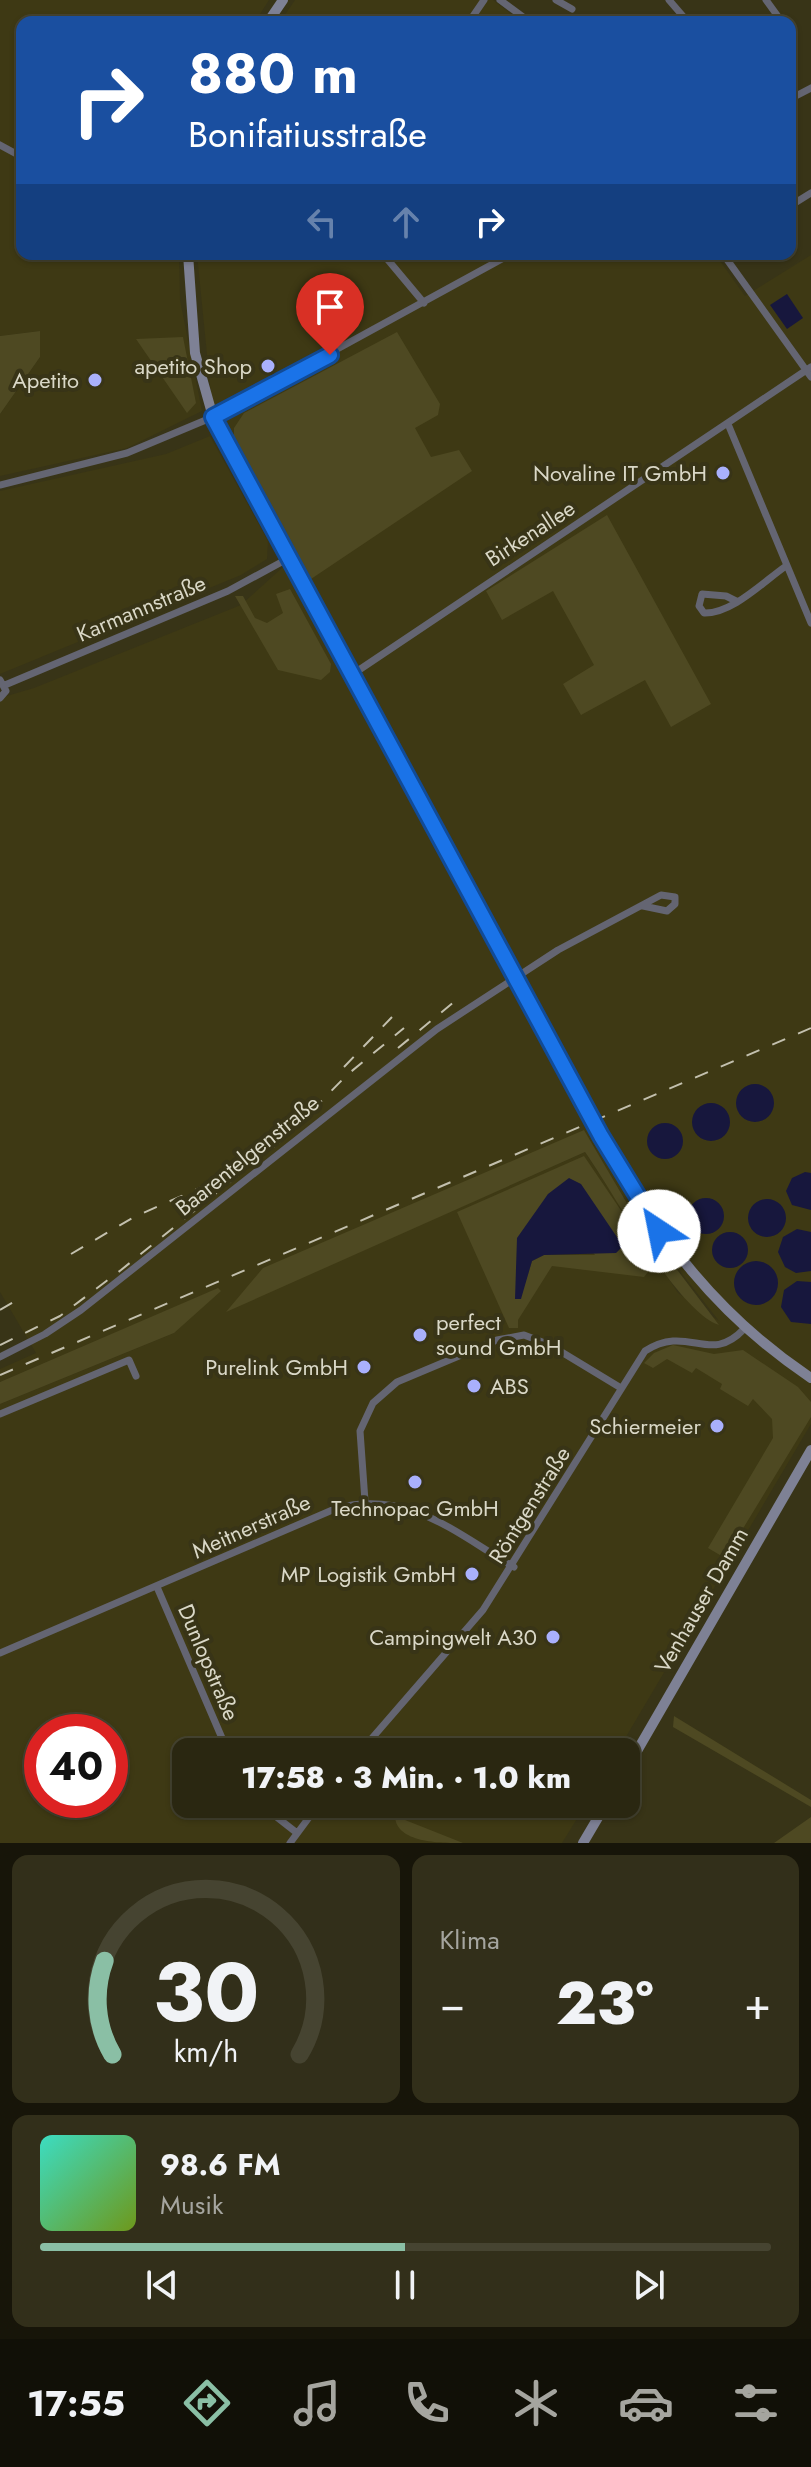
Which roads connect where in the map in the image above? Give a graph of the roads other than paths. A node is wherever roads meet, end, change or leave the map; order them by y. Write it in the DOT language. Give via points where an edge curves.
graph roads {
  1 [pos="500,0"];
  2 [pos="556,0"];
  3 [pos="682,0"];
  4 [pos="672,3"];
  5 [pos="572,9"];
  6 [pos="522,16"];
  7 [pos="188,260"];
  8 [pos="388,260"];
  9 [pos="500,260"];
  10 [pos="727,260"];
  11 [pos="424,303"];
  12 [pos="809,372"];
  13 [pos="213,417"];
  14 [pos="728,424"];
  15 [pos="0,485"];
  16 [pos="289,558"];
  17 [pos="786,566"];
  18 [pos="736,601"];
  19 [pos="811,623"];
  20 [pos="353,674"];
  21 [pos="2,682"];
  22 [pos="0,698"];
  23 [pos="643,906"];
  24 [pos="515,979"];
  25 [pos="744,1329"];
  26 [pos="0,1357"];
  27 [pos="136,1376"];
  28 [pos="811,1378"];
  29 [pos="621,1388"];
  30 [pos="0,1414"];
  31 [pos="811,1450"];
  32 [pos="365,1501"];
  33 [pos="514,1567"];
  34 [pos="157,1587"];
  35 [pos="0,1653"];
  36 [pos="222,1738"];
  37 [pos="372,1738"];
  38 [pos="640,1746"];
  39 [pos="278,1818"];
  40 [pos="308,1818"];
  41 [pos="598,1818"];
  42 [pos="297,1833"];
  43 [pos="290,1843"];
  44 [pos="583,1843"];
  1 -- 6 [label="street"];
  2 -- 5 [label="street"];
  3 -- 4 [label="street"];
  7 -- 13 [label="street" via="195,353"];
  8 -- 11 [label="street"];
  9 -- 11 [label="street"];
  10 -- 12 [label="street"];
  11 -- 13 [label="street"];
  12 -- 14 [label="street, Birkenallee"];
  13 -- 15 [label="street" via="127,453"];
  13 -- 16 [label="street"];
  14 -- 17 [label="street"];
  14 -- 20 [label="street, Birkenallee"];
  16 -- 20 [label="street"];
  16 -- 21 [label="street, Karmannstraße" via="218,596"];
  17 -- 18 [label="street"];
  17 -- 19 [label="street"];
  18 -- 18 [label="street" via="717,614 704,613 699,606 702,594 709,593"];
  20 -- 24 [label="street"];
  21 -- 22 [label="street"];
  23 -- 24 [label="street, Baarentelgenstraße"];
  24 -- 25 [label="street, bridge" via="601,1136 673,1251"];
  24 -- 26 [label="street, Baarentelgenstraße" via="391,1063 81,1310"];
  25 -- 28 [label="street"];
  25 -- 29 [label="street, Röntgenstraße" via="719,1346 662,1340 645,1351"];
  27 -- 30 [label="street" via="129,1360"];
  29 -- 32 [label="street" via="524,1335 497,1340 397,1382 373,1403 360,1431"];
  29 -- 33 [label="street, Röntgenstraße"];
  31 -- 38 [label="street, Venhauser Damm"];
  32 -- 33 [label="street, Meitnerstraße" via="422,1512"];
  32 -- 34 [label="street, Meitnerstraße" via="327,1512"];
  33 -- 37 [label="street, Röntgenstraße"];
  34 -- 35 [label="street, Meitnerstraße"];
  34 -- 36 [label="street, Dunlopstraße"];
  39 -- 42 [label="street"];
  40 -- 42 [label="street"];
  41 -- 44 [label="street"];
  42 -- 43 [label="street"];
}
